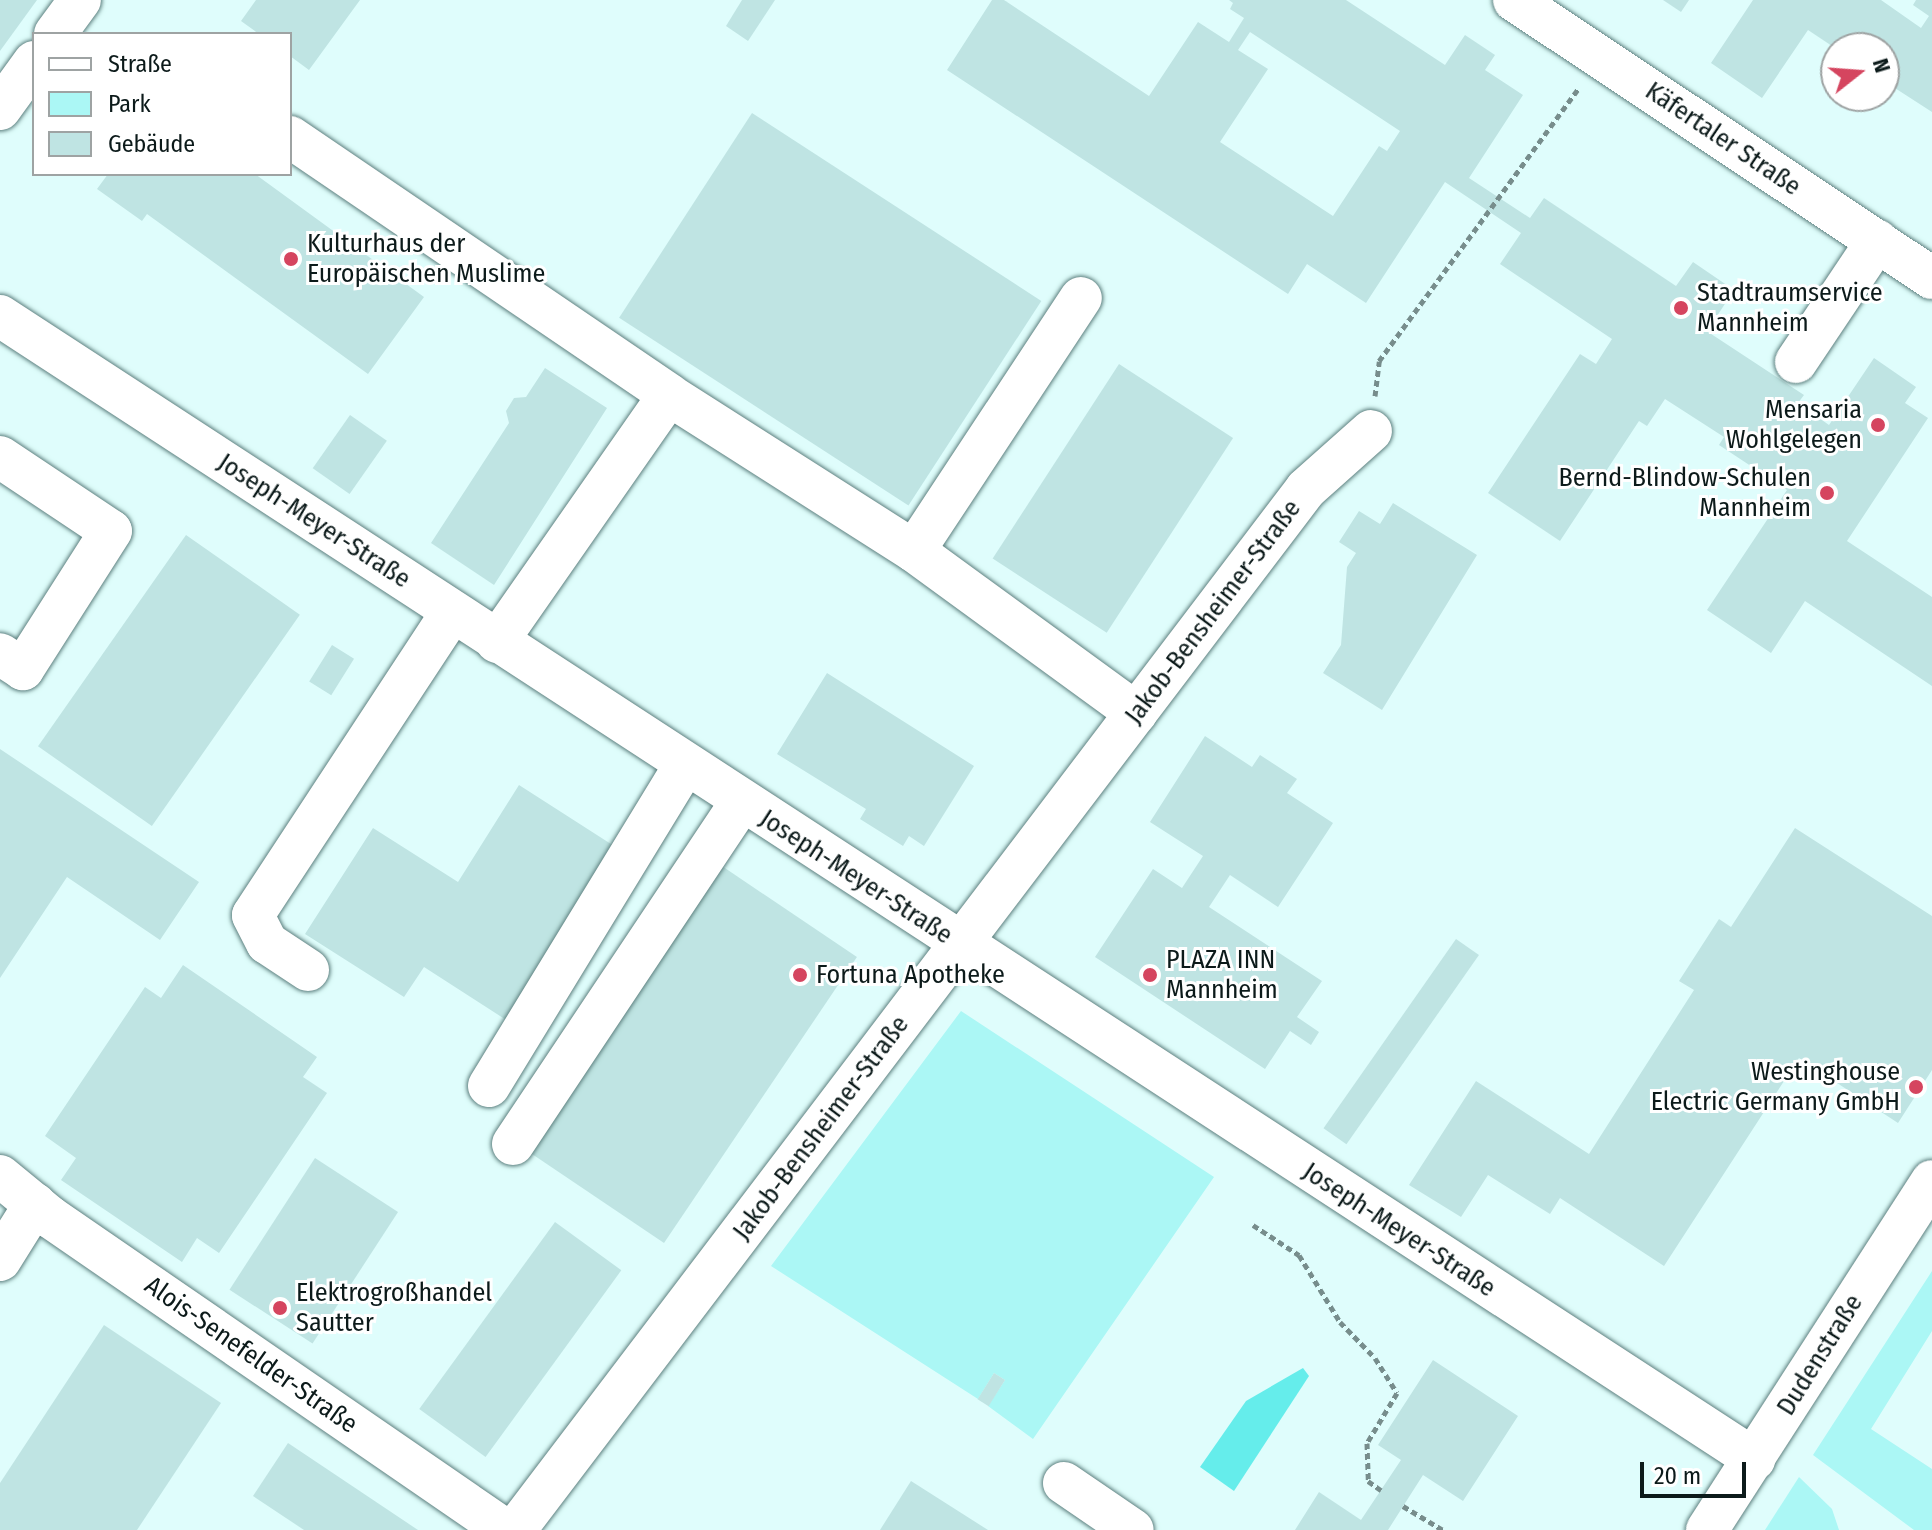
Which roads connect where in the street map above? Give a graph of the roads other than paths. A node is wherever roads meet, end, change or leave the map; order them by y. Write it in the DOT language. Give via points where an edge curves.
graph roads {
  1 [pos="80,0"];
  2 [pos="1514,0"];
  3 [pos="56,32"];
  4 [pos="32,65"];
  5 [pos="0,109"];
  6 [pos="292,138"];
  7 [pos="1877,241"];
  8 [pos="1932,278"];
  9 [pos="1081,298"];
  10 [pos="0,316"];
  11 [pos="1796,362"];
  12 [pos="669,395"];
  13 [pos="1371,431"];
  14 [pos="0,457"];
  15 [pos="914,551"];
  16 [pos="452,612"];
  17 [pos="497,642"];
  18 [pos="0,654"];
  19 [pos="1136,713"];
  20 [pos="685,765"];
  21 [pos="741,802"];
  22 [pos="960,945"];
  23 [pos="308,970"];
  24 [pos="489,1086"];
  25 [pos="513,1144"];
  26 [pos="0,1176"];
  27 [pos="1932,1181"];
  28 [pos="35,1204"];
  29 [pos="0,1260"];
  30 [pos="1754,1459"];
  31 [pos="1064,1483"];
  32 [pos="505,1530"];
  33 [pos="515,1530"];
  34 [pos="1133,1530"];
  35 [pos="1707,1530"];
  1 -- 3 [label="street"];
  2 -- 7 [label="street, Käfertaler Straße"];
  4 -- 5 [label="street"];
  6 -- 12 [label="street"];
  7 -- 8 [label="street, Käfertaler Straße"];
  7 -- 11 [label="street"];
  9 -- 15 [label="street"];
  10 -- 16 [label="street, Joseph-Meyer-Straße"];
  12 -- 15 [label="street"];
  12 -- 17 [label="street"];
  13 -- 19 [label="street, Jakob-Bensheimer-Straße" via="1306,489"];
  14 -- 18 [label="street" via="111,531 23,669"];
  15 -- 19 [label="street"];
  16 -- 17 [label="street, Joseph-Meyer-Straße"];
  16 -- 23 [label="street" via="253,915 267,943"];
  17 -- 20 [label="street, Joseph-Meyer-Straße"];
  19 -- 22 [label="street, Jakob-Bensheimer-Straße"];
  20 -- 21 [label="street, Joseph-Meyer-Straße"];
  20 -- 24 [label="street"];
  21 -- 22 [label="street, Joseph-Meyer-Straße"];
  21 -- 25 [label="street"];
  22 -- 30 [label="street, Joseph-Meyer-Straße"];
  22 -- 33 [label="street, Jakob-Bensheimer-Straße"];
  26 -- 28 [label="street, Alois-Senefelder-Straße"];
  27 -- 30 [label="street, Dudenstraße"];
  28 -- 29 [label="street"];
  28 -- 32 [label="street, Alois-Senefelder-Straße"];
  30 -- 35 [label="street, Dudenstraße"];
  31 -- 34 [label="street"];
}
